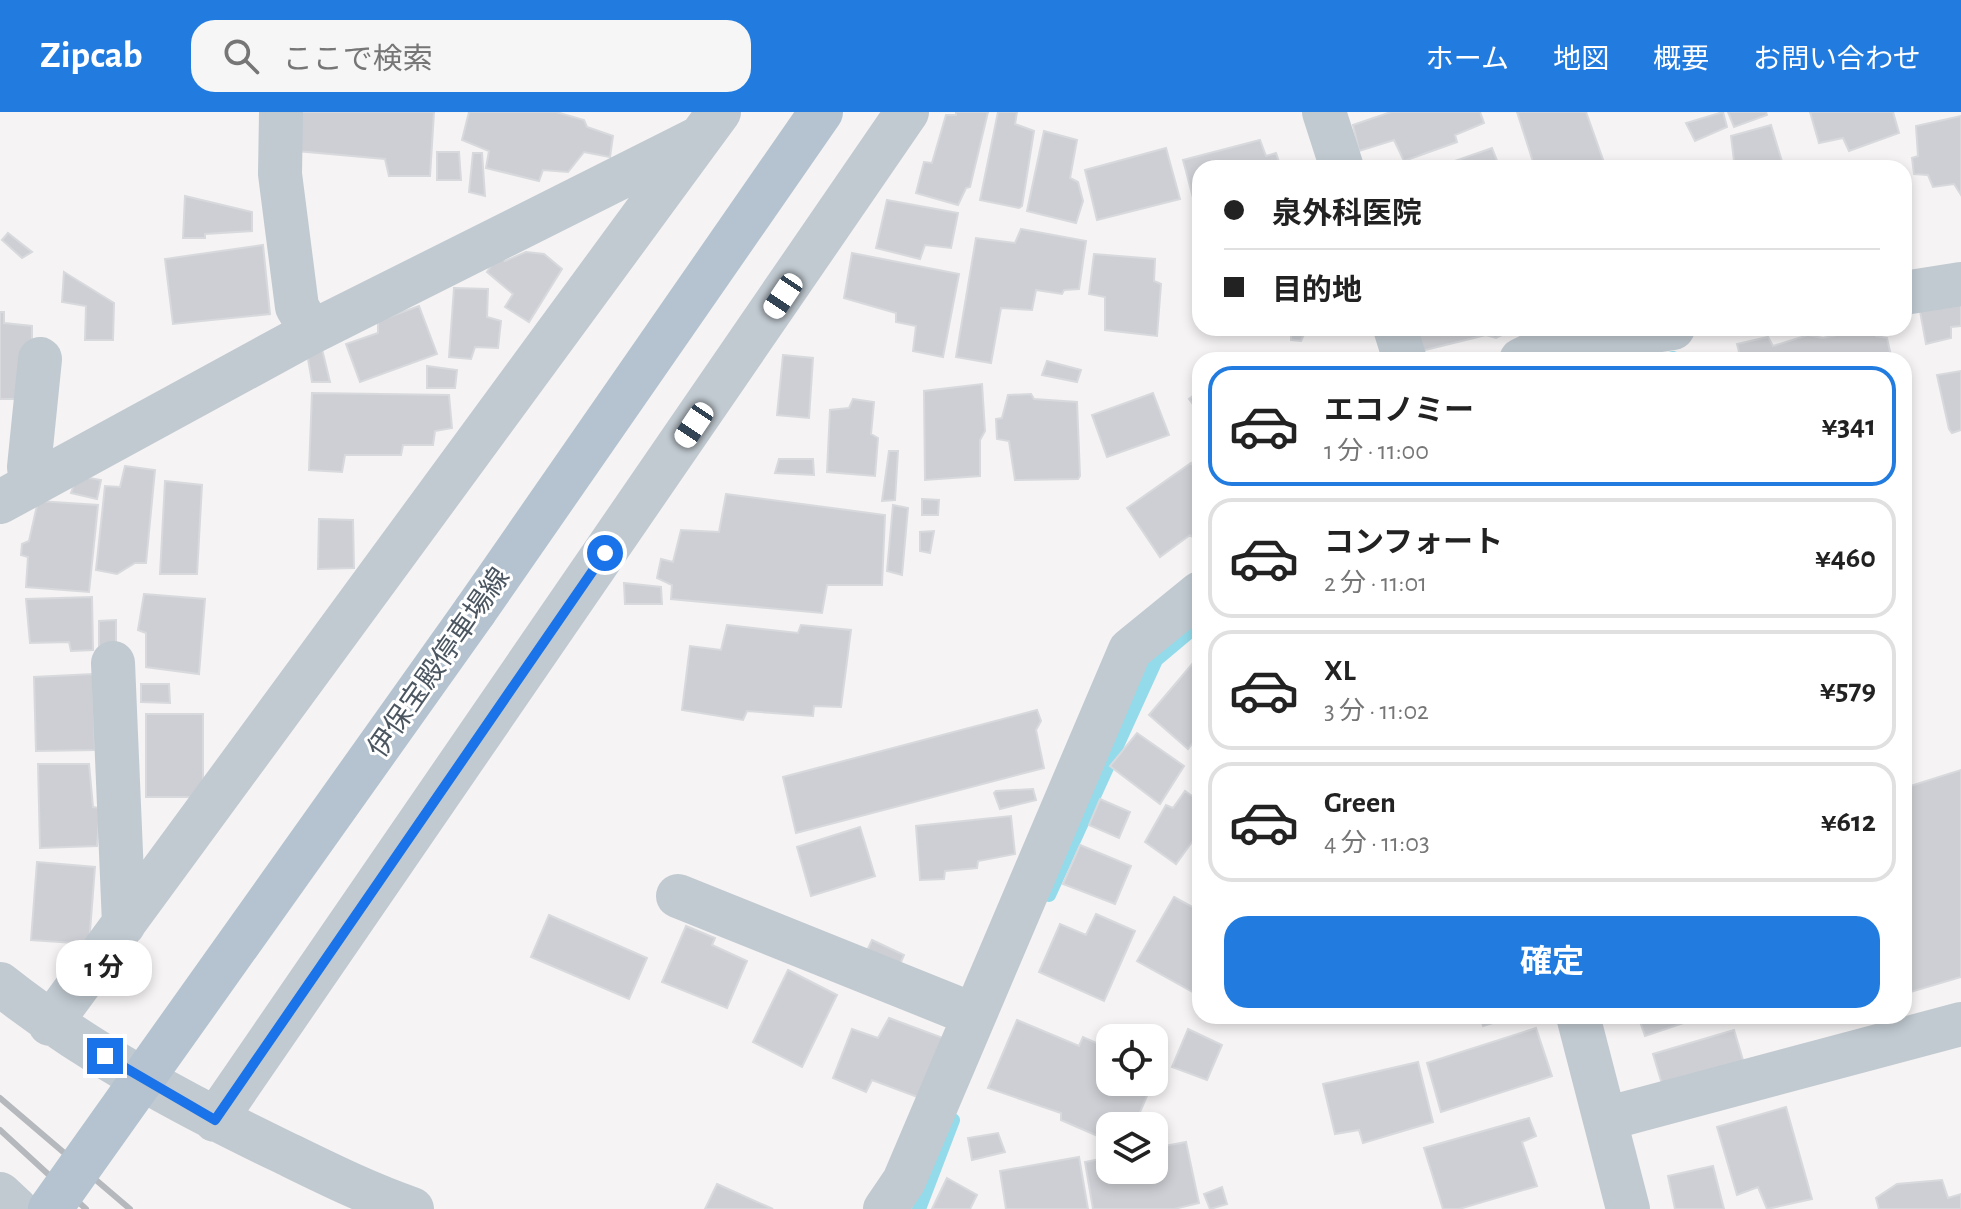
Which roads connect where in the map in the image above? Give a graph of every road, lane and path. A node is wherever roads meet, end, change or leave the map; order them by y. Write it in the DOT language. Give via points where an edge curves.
graph roads {
  1 [pos="281,112"];
  2 [pos="821,112"];
  3 [pos="907,112"];
  4 [pos="1324,112"];
  5 [pos="711,124"];
  6 [pos="1339,160"];
  7 [pos="1961,284"];
  8 [pos="1912,292"];
  9 [pos="312,332"];
  10 [pos="1622,336"];
  11 [pos="1537,352"];
  12 [pos="40,359"];
  13 [pos="16,493"];
  14 [pos="1192,600"];
  15 [pos="113,663"];
  16 [pos="678,896"];
  17 [pos="124,924"];
  18 [pos="0,984"];
  19 [pos="974,1015"];
  20 [pos="50,1024"];
  21 [pos="1580,1024"];
  22 [pos="1961,1024"];
  23 [pos="1605,1119"];
  24 [pos="215,1120"];
  25 [pos="0,1194"];
  26 [pos="16,1209"];
  27 [pos="50,1209"];
  28 [pos="412,1209"];
  29 [pos="885,1209"];
  30 [pos="1628,1209"];
  1 -- 9 [label="street" via="280,174 297,307"];
  2 -- 27 [label="main road, 伊保宝殿停車場線, bridge"];
  3 -- 24 [label="street"];
  4 -- 6 [label="street"];
  5 -- 9 [label="street"];
  5 -- 17 [label="street"];
  7 -- 8 [label="street"];
  9 -- 13 [label="street"];
  10 -- 11 [label="street"];
  12 -- 13 [label="street" via="29,467"];
  14 -- 19 [label="street" via="1130,650"];
  15 -- 17 [label="street"];
  16 -- 19 [label="street"];
  17 -- 20 [label="street"];
  18 -- 20 [label="street"];
  19 -- 29 [label="street" via="904,1181"];
  20 -- 24 [label="street"];
  21 -- 23 [label="street"];
  22 -- 23 [label="street"];
  23 -- 30 [label="street"];
  24 -- 28 [label="street"];
  25 -- 26 [label="street"];
}
